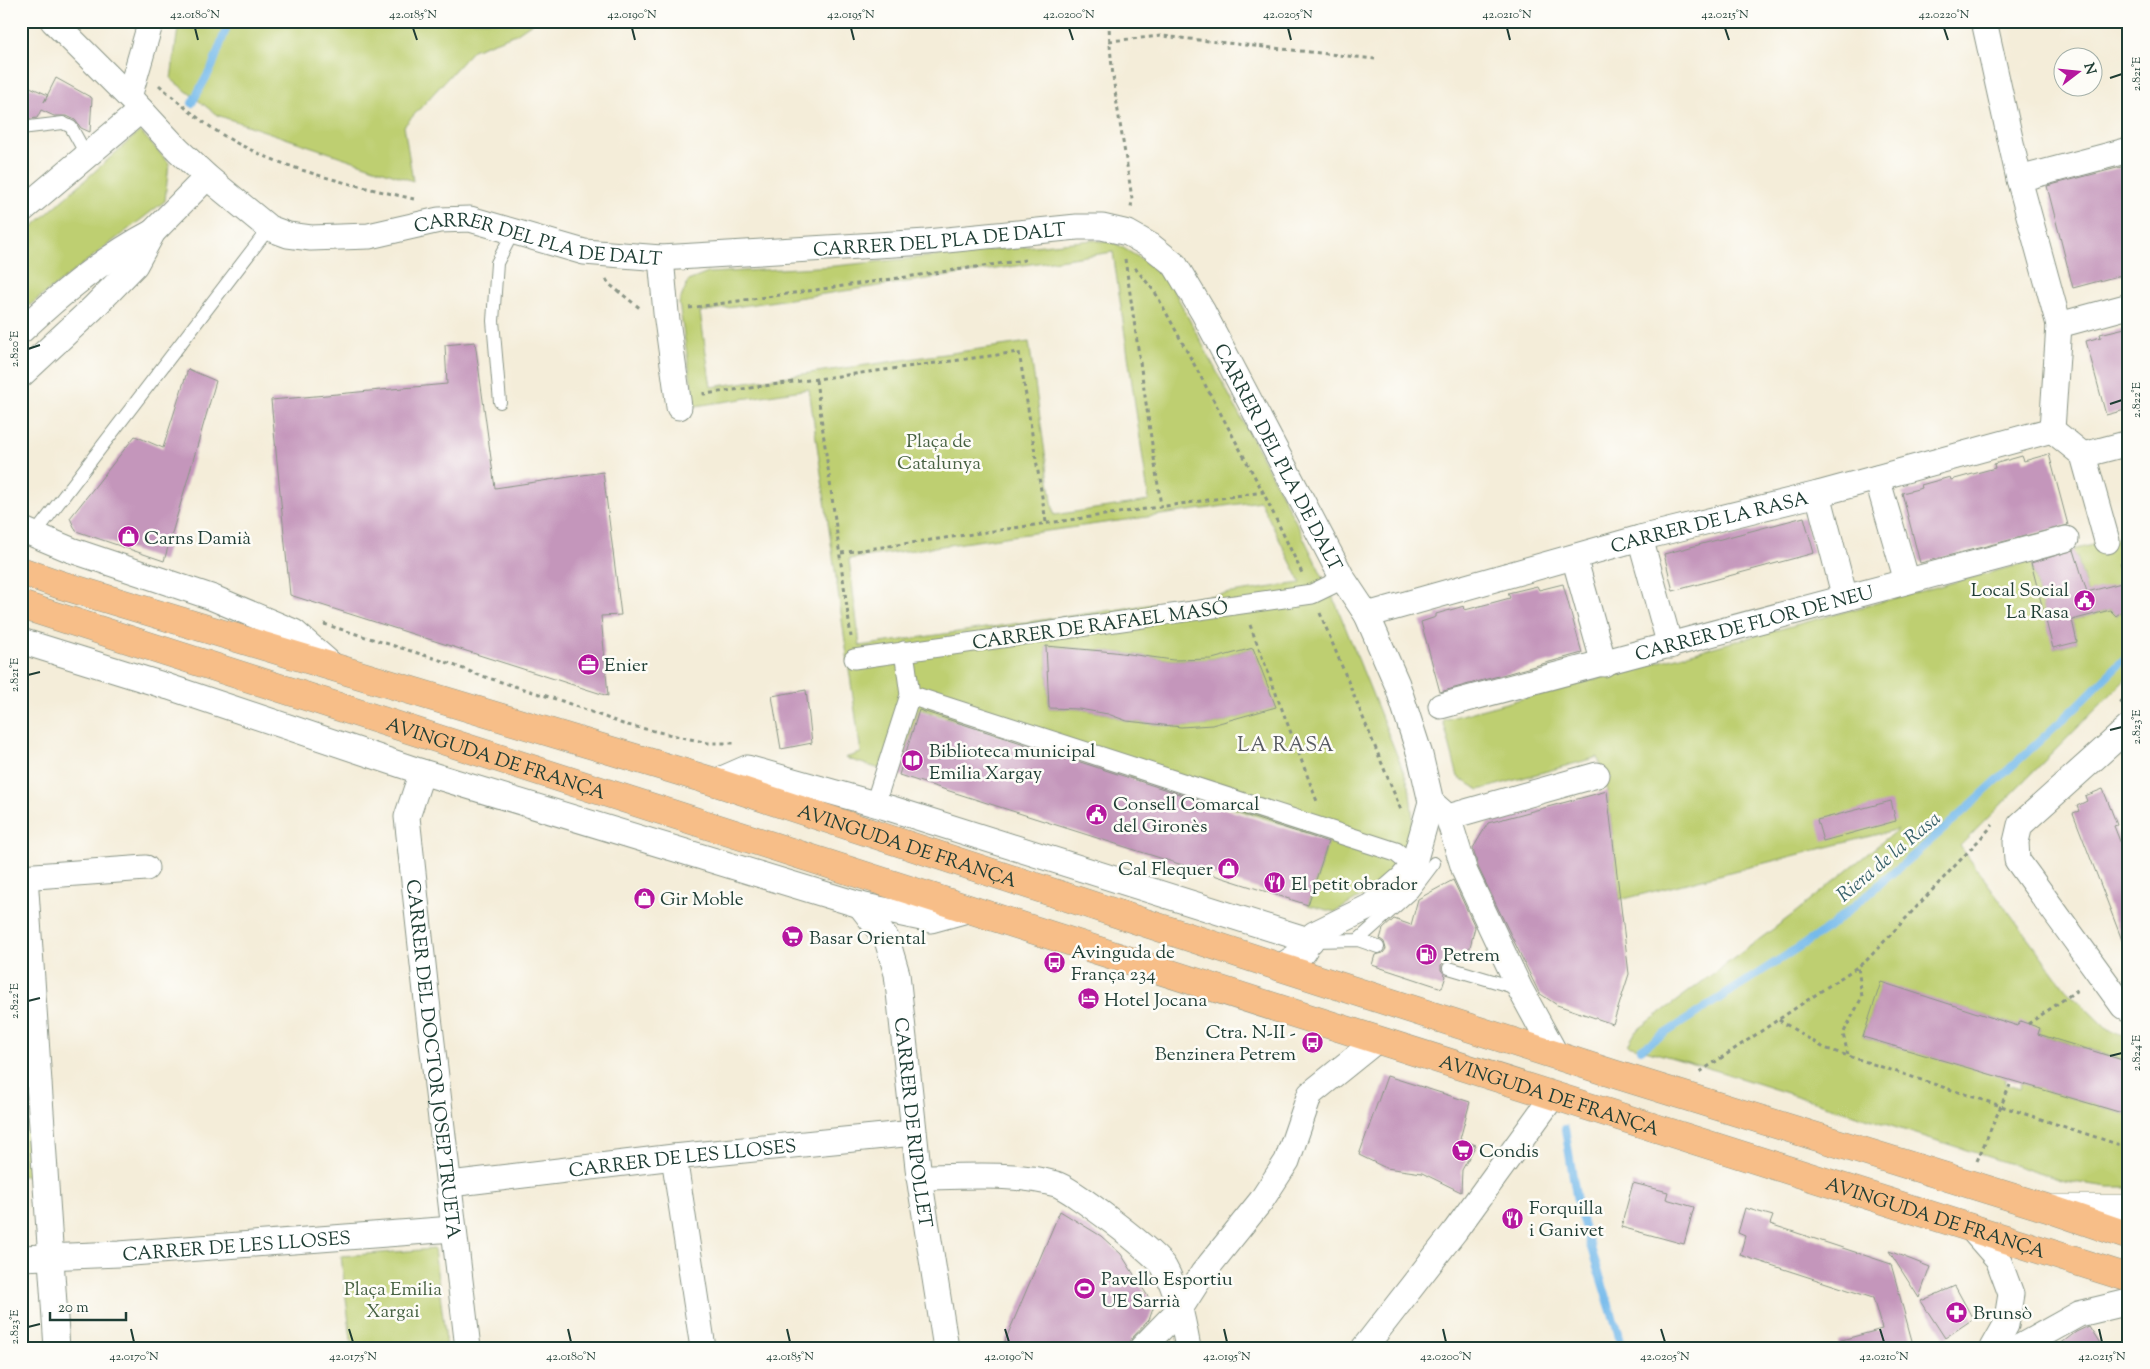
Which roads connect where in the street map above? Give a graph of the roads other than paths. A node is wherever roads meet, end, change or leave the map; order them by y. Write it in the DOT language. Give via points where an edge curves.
graph roads {
  1 [pos="53,21"];
  2 [pos="150,21"];
  3 [pos="1984,21"];
  4 [pos="135,103"];
  5 [pos="21,128"];
  6 [pos="2129,150"];
  7 [pos="87,156"];
  8 [pos="207,177"];
  9 [pos="2019,179"];
  10 [pos="21,211"];
  11 [pos="269,228"];
  12 [pos="514,230"];
  13 [pos="153,232"];
  14 [pos="662,258"];
  15 [pos="2129,306"];
  16 [pos="2059,325"];
  17 [pos="21,330"];
  18 [pos="21,375"];
  19 [pos="500,402"];
  20 [pos="679,407"];
  21 [pos="2052,430"];
  22 [pos="2129,443"];
  23 [pos="2083,456"];
  24 [pos="1877,478"];
  25 [pos="1818,494"];
  26 [pos="28,532"];
  27 [pos="1640,538"];
  28 [pos="2066,540"];
  29 [pos="2106,541"];
  30 [pos="1574,556"];
  31 [pos="21,571"];
  32 [pos="1343,579"];
  33 [pos="1907,581"];
  34 [pos="1845,598"];
  35 [pos="21,605"];
  36 [pos="1367,615"];
  37 [pos="21,641"];
  38 [pos="1670,646"];
  39 [pos="904,651"];
  40 [pos="854,659"];
  41 [pos="1604,664"];
  42 [pos="335,668"];
  43 [pos="910,695"];
  44 [pos="1441,706"];
  45 [pos="2121,718"];
  46 [pos="422,772"];
  47 [pos="1597,775"];
  48 [pos="715,782"];
  49 [pos="875,804"];
  50 [pos="1440,809"];
  51 [pos="1441,862"];
  52 [pos="1073,867"];
  53 [pos="146,868"];
  54 [pos="23,876"];
  55 [pos="860,905"];
  56 [pos="1098,907"];
  57 [pos="971,910"];
  58 [pos="1358,940"];
  59 [pos="1311,941"];
  60 [pos="1378,947"];
  61 [pos="1280,966"];
  62 [pos="1449,968"];
  63 [pos="1520,989"];
  64 [pos="2129,1010"];
  65 [pos="1377,1040"];
  66 [pos="1556,1055"];
  67 [pos="1553,1096"];
  68 [pos="914,1133"];
  69 [pos="674,1158"];
  70 [pos="919,1177"];
  71 [pos="450,1184"];
  72 [pos="2050,1209"];
  73 [pos="2129,1209"];
  74 [pos="1970,1227"];
  75 [pos="453,1229"];
  76 [pos="2129,1236"];
  77 [pos="52,1256"];
  78 [pos="21,1258"];
  79 [pos="2129,1278"];
  80 [pos="2129,1302"];
  81 [pos="1180,1309"];
  82 [pos="57,1348"];
  83 [pos="468,1348"];
  84 [pos="703,1348"];
  85 [pos="946,1348"];
  86 [pos="1142,1348"];
  87 [pos="1188,1348"];
  88 [pos="1364,1348"];
  89 [pos="1993,1348"];
  90 [pos="2018,1348"];
  1 -- 4 [label="street, CARRER DEL PLA DE DALT"];
  2 -- 4 [label="street"];
  3 -- 9 [label="street"];
  4 -- 7 [label="street"];
  4 -- 8 [label="street, CARRER DEL PLA DE DALT"];
  5 -- 7 [label="lane" via="63,124 71,127"];
  6 -- 9 [label="street"];
  7 -- 10 [label="street"];
  8 -- 11 [label="street, CARRER DEL PLA DE DALT"];
  8 -- 13 [label="street"];
  9 -- 16 [label="street"];
  11 -- 12 [label="street, CARRER DEL PLA DE DALT" via="311,238 369,236 439,220 470,219"];
  11 -- 26 [label="lane"];
  12 -- 14 [label="street, CARRER DEL PLA DE DALT" via="584,252"];
  12 -- 19 [label="lane" via="497,263 492,321"];
  13 -- 17 [label="street" via="124,247"];
  13 -- 18 [label="street" via="135,265"];
  14 -- 20 [label="street"];
  14 -- 32 [label="street, CARRER DEL PLA DE DALT" via="927,242 1078,226 1102,227 1126,244 1151,246 1176,265"];
  15 -- 16 [label="street"];
  16 -- 21 [label="street"];
  21 -- 23 [label="street"];
  21 -- 24 [label="street, CARRER DE LA RASA"];
  22 -- 23 [label="street"];
  23 -- 29 [label="street"];
  24 -- 25 [label="street, CARRER DE LA RASA"];
  24 -- 33 [label="street"];
  25 -- 27 [label="street, CARRER DE LA RASA"];
  25 -- 34 [label="street"];
  26 -- 42 [label="street, AVINGUDA DE FRANÇA" via="149,578 211,597 294,632"];
  27 -- 30 [label="street, CARRER DE LA RASA"];
  27 -- 38 [label="street"];
  28 -- 33 [label="street, CARRER DE FLOR DE NEU"];
  30 -- 36 [label="street, CARRER DE LA RASA"];
  30 -- 41 [label="street"];
  31 -- 42 [label="main road, AVINGUDA DE FRANÇA"];
  32 -- 36 [label="street, CARRER DEL PLA DE DALT"];
  32 -- 39 [label="street, CARRER DE RAFAEL MASÓ" via="1312,594"];
  33 -- 34 [label="street, CARRER DE FLOR DE NEU"];
  34 -- 38 [label="street, CARRER DE FLOR DE NEU"];
  35 -- 57 [label="main road, AVINGUDA DE FRANÇA"];
  36 -- 50 [label="street, CARRER DEL PLA DE DALT" via="1397,684"];
  37 -- 46 [label="street, AVINGUDA DE FRANÇA" via="169,686"];
  38 -- 41 [label="street, CARRER DE FLOR DE NEU"];
  39 -- 40 [label="street, CARRER DE RAFAEL MASÓ"];
  39 -- 43 [label="street"];
  41 -- 44 [label="street, CARRER DE FLOR DE NEU"];
  42 -- 48 [label="main road, AVINGUDA DE FRANÇA"];
  43 -- 49 [label="street"];
  43 -- 51 [label="street" via="1329,831"];
  45 -- 64 [label="street" via="2020,826 2016,842 2017,860"];
  46 -- 55 [label="street, AVINGUDA DE FRANÇA"];
  46 -- 71 [label="street, CARRER DEL DOCTOR JOSEP TRUETA" via="408,817"];
  47 -- 50 [label="street"];
  48 -- 49 [label="street, AVINGUDA DE FRANÇA" via="747,768"];
  48 -- 56 [label="main road, AVINGUDA DE FRANÇA"];
  49 -- 52 [label="street, AVINGUDA DE FRANÇA"];
  50 -- 51 [label="street"];
  50 -- 51 [label="street"];
  51 -- 58 [label="lane"];
  51 -- 59 [label="street" via="1402,879 1371,906 1314,934"];
  51 -- 63 [label="street" via="1465,872"];
  52 -- 56 [label="street"];
  52 -- 59 [label="street, AVINGUDA DE FRANÇA"];
  53 -- 54 [label="street"];
  54 -- 77 [label="street"];
  55 -- 57 [label="street, AVINGUDA DE FRANÇA" via="931,920"];
  55 -- 68 [label="street, CARRER DE RIPOLLET" via="888,940 897,974"];
  56 -- 61 [label="main road, AVINGUDA DE FRANÇA"];
  57 -- 65 [label="main road, AVINGUDA DE FRANÇA"];
  58 -- 59 [label="lane"];
  58 -- 60 [label="lane"];
  59 -- 61 [label="street" via="1304,952"];
  61 -- 66 [label="main road, AVINGUDA DE FRANÇA"];
  62 -- 63 [label="lane"];
  63 -- 66 [label="street"];
  65 -- 67 [label="main road, AVINGUDA DE FRANÇA"];
  65 -- 81 [label="street" via="1310,1094 1287,1161"];
  66 -- 72 [label="main road, AVINGUDA DE FRANÇA"];
  67 -- 74 [label="main road, AVINGUDA DE FRANÇA"];
  67 -- 88 [label="street" via="1455,1231"];
  68 -- 69 [label="street, CARRER DE LES LLOSES"];
  68 -- 70 [label="street, CARRER DE RIPOLLET"];
  69 -- 71 [label="street, CARRER DE LES LLOSES"];
  69 -- 84 [label="street"];
  70 -- 81 [label="street" via="1002,1176 1058,1184 1120,1226 1164,1266"];
  70 -- 85 [label="street, CARRER DE RIPOLLET"];
  71 -- 75 [label="street, CARRER DEL DOCTOR JOSEP TRUETA"];
  72 -- 73 [label="street"];
  72 -- 76 [label="main road, AVINGUDA DE FRANÇA"];
  74 -- 79 [label="main road, AVINGUDA DE FRANÇA"];
  74 -- 89 [label="street" via="1998,1259 2011,1294 2006,1325"];
  75 -- 77 [label="street, CARRER DE LES LLOSES" via="119,1254"];
  75 -- 83 [label="street, CARRER DEL DOCTOR JOSEP TRUETA"];
  77 -- 78 [label="street, CARRER DE LES LLOSES"];
  77 -- 82 [label="street"];
  80 -- 90 [label="street" via="2079,1314"];
  81 -- 86 [label="street"];
  81 -- 87 [label="street"];
}
